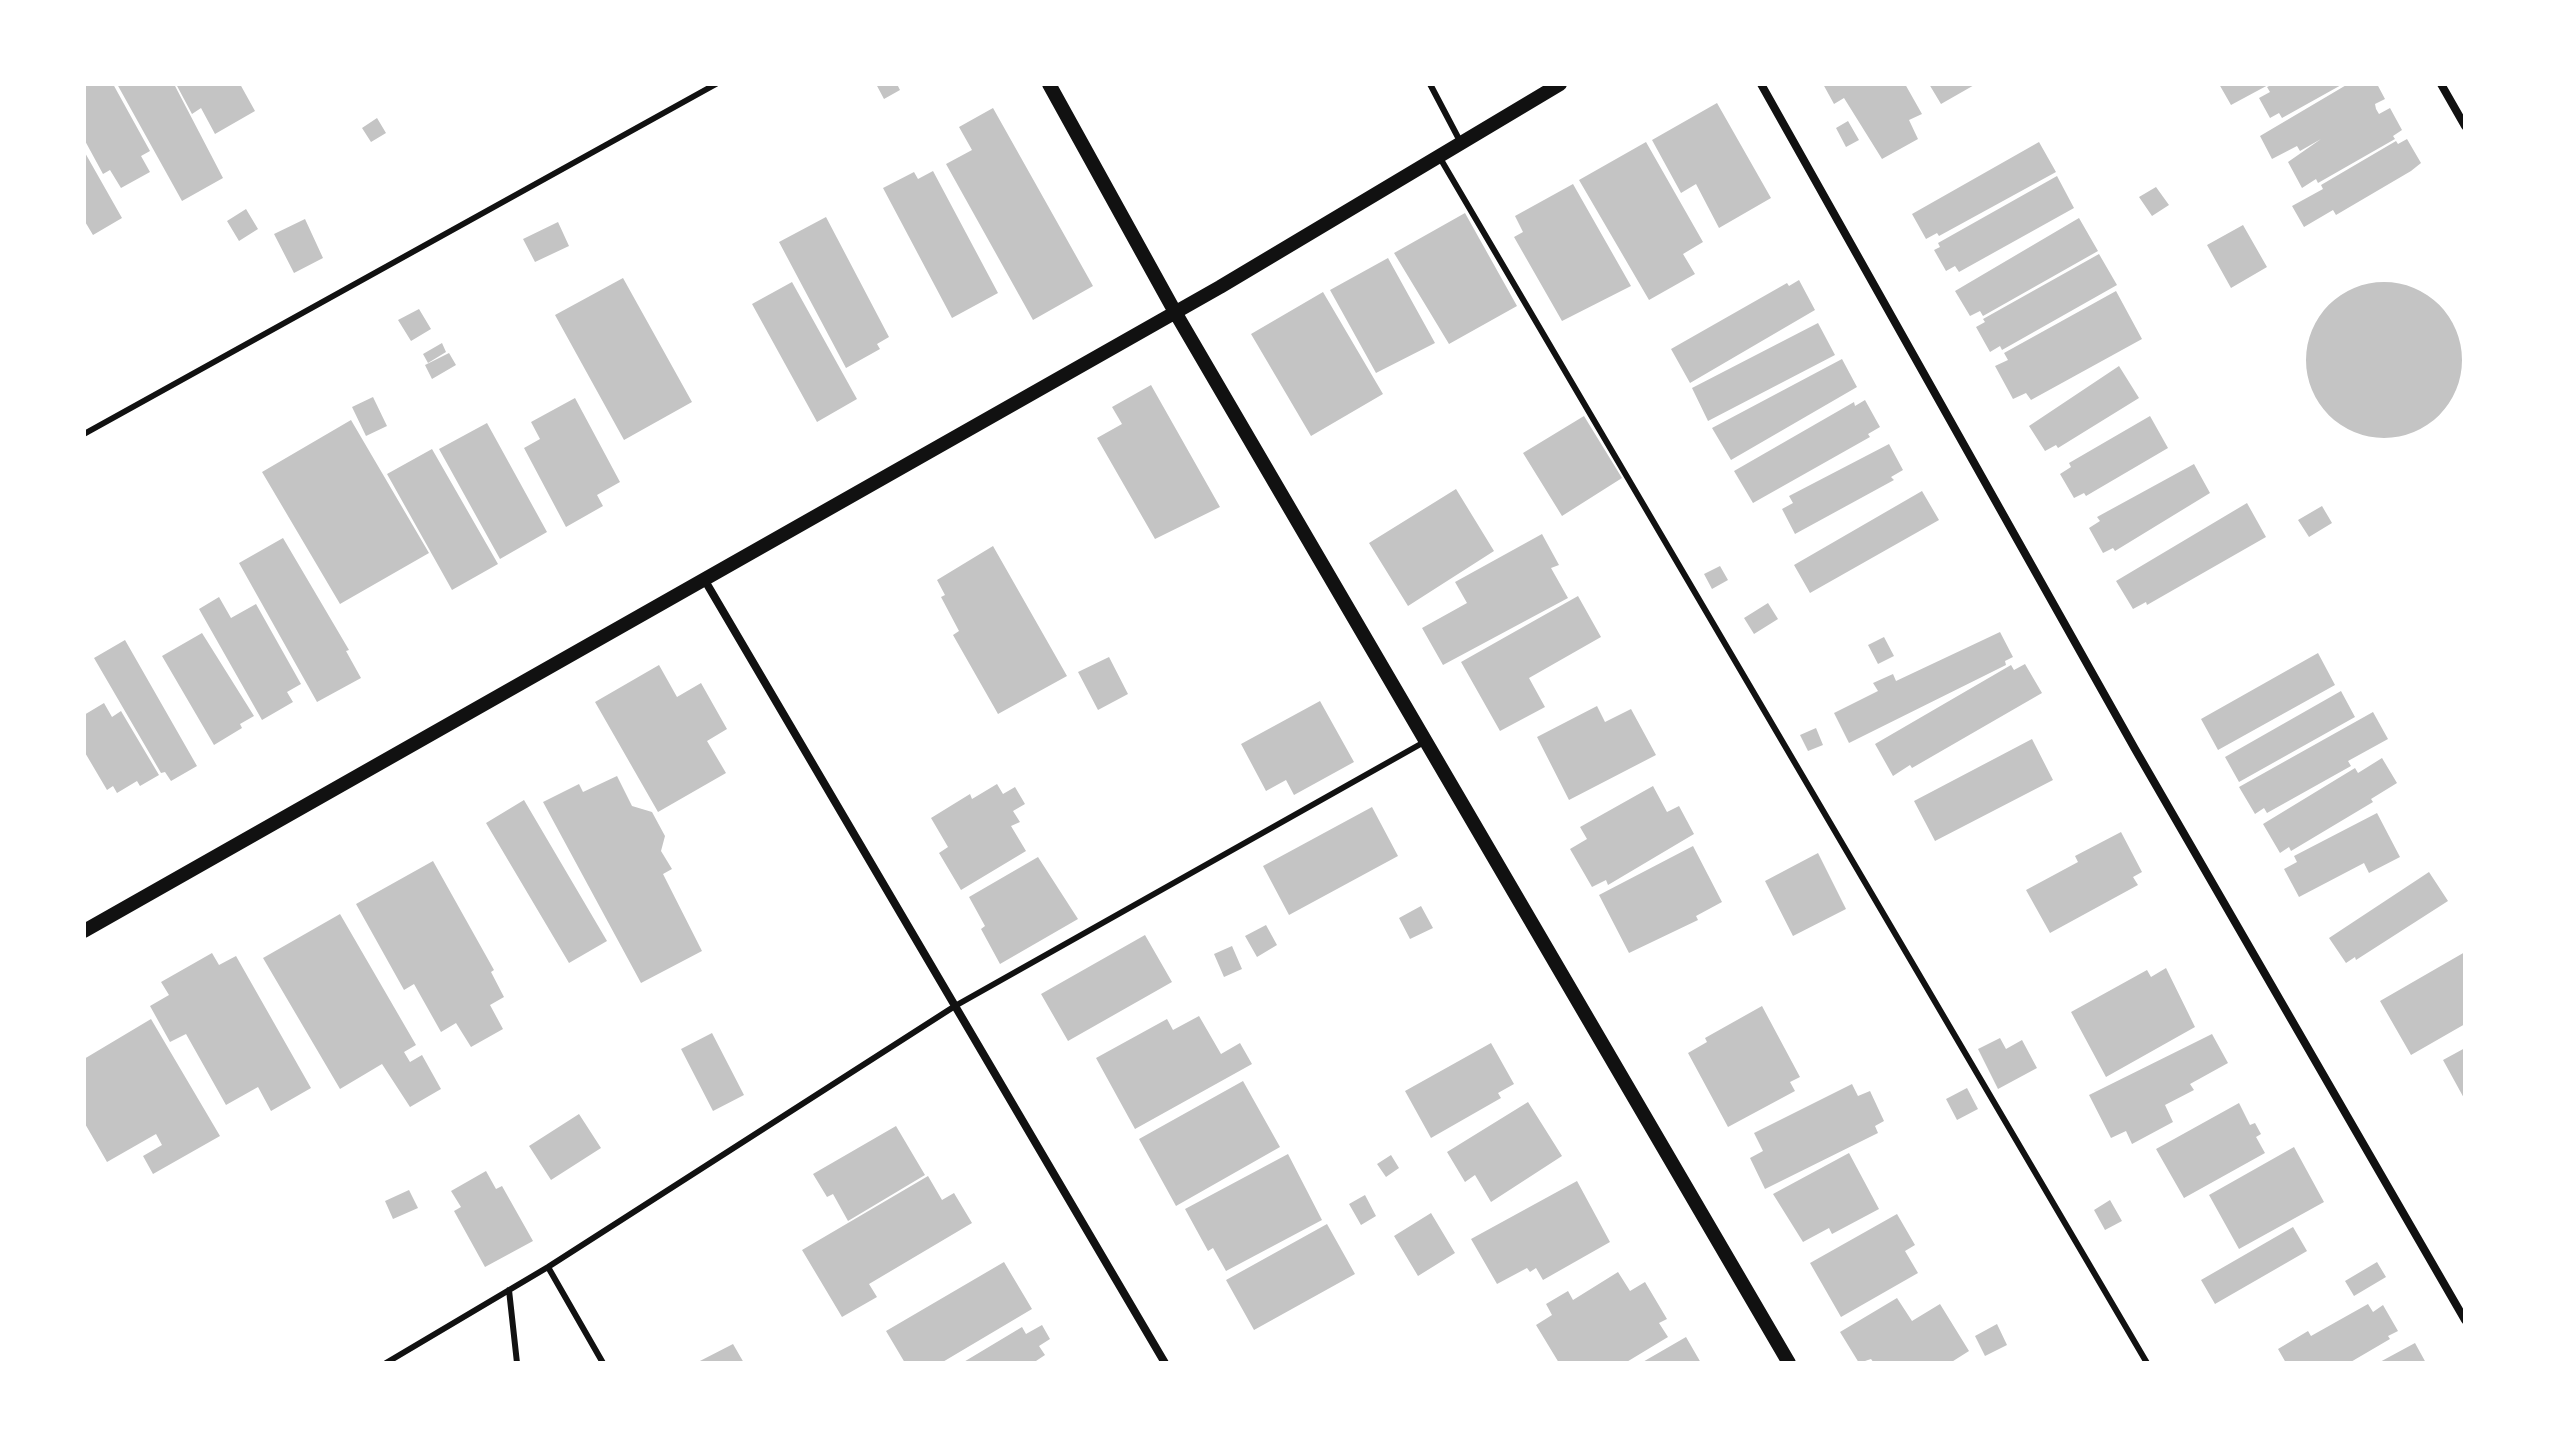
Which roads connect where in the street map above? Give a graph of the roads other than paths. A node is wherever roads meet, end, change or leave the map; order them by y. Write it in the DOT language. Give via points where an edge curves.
graph roads {
  1 [pos="716,84"];
  2 [pos="1049,84"];
  3 [pos="1430,84"];
  4 [pos="1560,84"];
  5 [pos="1761,84"];
  6 [pos="2441,84"];
  7 [pos="2465,126"];
  8 [pos="1461,143"];
  9 [pos="1439,155"];
  10 [pos="1175,312"];
  11 [pos="84,434"];
  12 [pos="703,578"];
  13 [pos="1427,740"];
  14 [pos="84,931"];
  15 [pos="955,1006"];
  16 [pos="548,1267"];
  17 [pos="509,1290"];
  18 [pos="2465,1320"];
  19 [pos="386,1363"];
  20 [pos="517,1363"];
  21 [pos="603,1363"];
  22 [pos="1165,1363"];
  23 [pos="1789,1363"];
  24 [pos="2147,1363"];
  1 -- 11 [label="lane"];
  2 -- 10 [label="street"];
  3 -- 8 [label="lane"];
  4 -- 8 [label="street"];
  5 -- 18 [label="street" via="2135,749"];
  6 -- 7 [label="street"];
  8 -- 9 [label="street"];
  9 -- 10 [label="street"];
  9 -- 24 [label="lane"];
  10 -- 12 [label="street"];
  10 -- 13 [label="street"];
  12 -- 14 [label="street"];
  12 -- 15 [label="street"];
  13 -- 15 [label="lane"];
  13 -- 23 [label="street"];
  15 -- 16 [label="lane"];
  15 -- 22 [label="street"];
  16 -- 17 [label="lane"];
  16 -- 21 [label="lane"];
  17 -- 19 [label="lane"];
  17 -- 20 [label="lane"];
}
